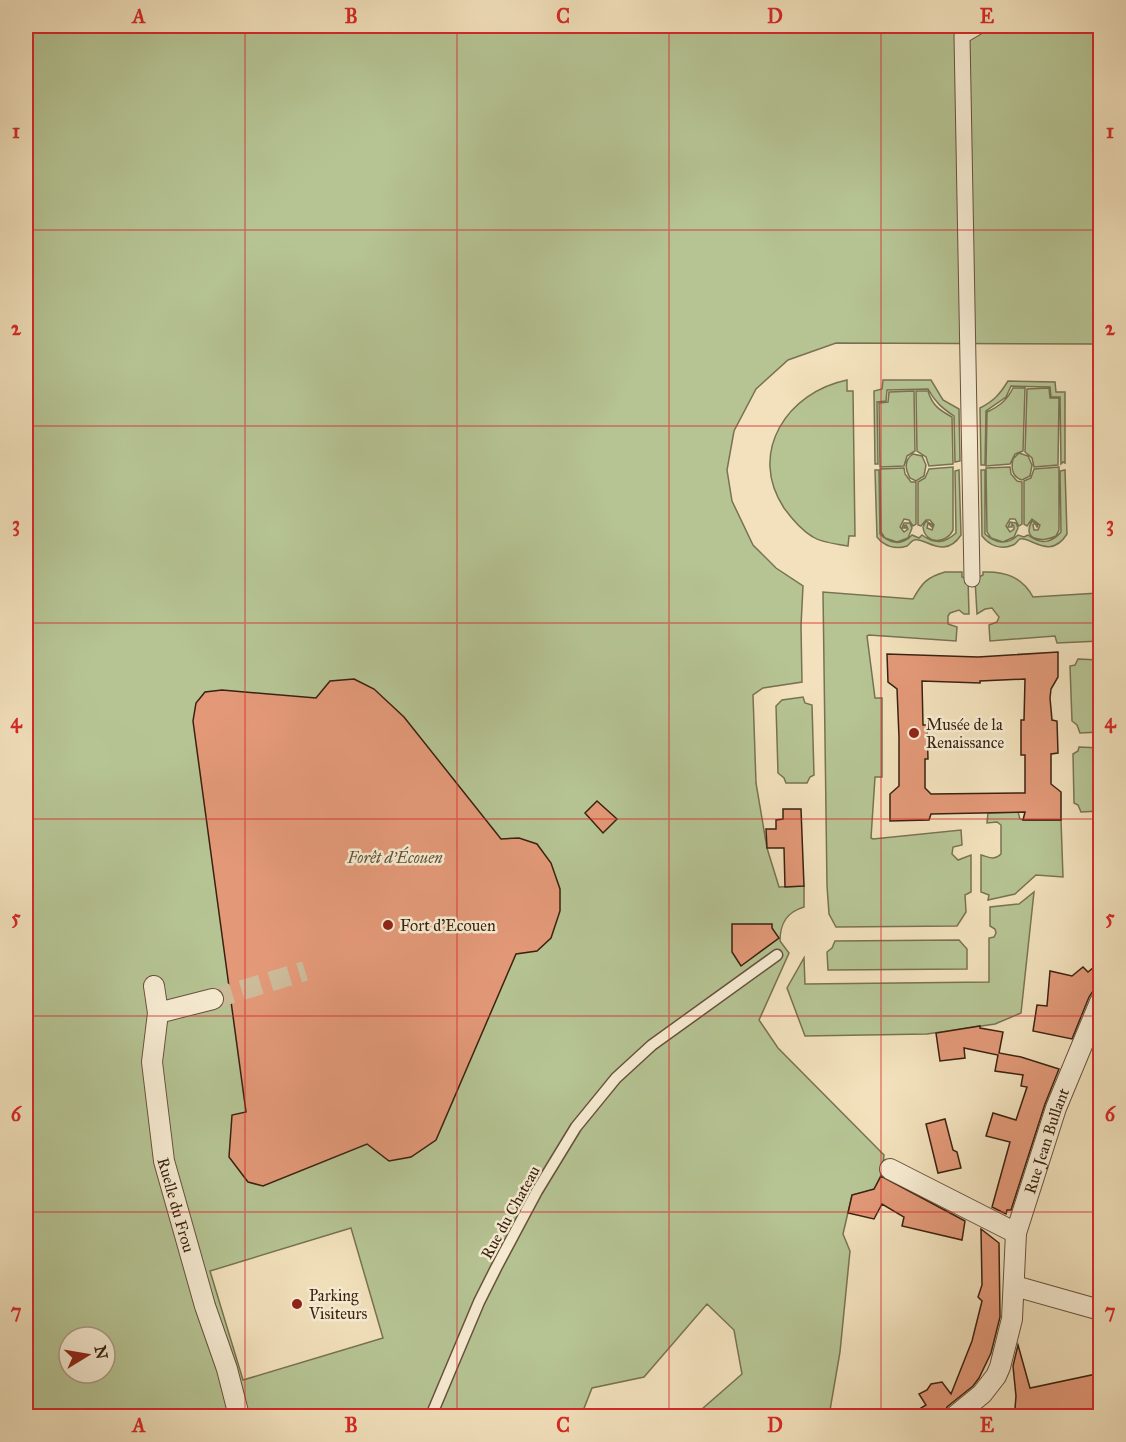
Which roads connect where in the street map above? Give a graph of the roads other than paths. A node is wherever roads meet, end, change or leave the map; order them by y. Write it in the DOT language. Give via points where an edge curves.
graph roads {
  1 [pos="979,26"];
  2 [pos="972,579"];
  3 [pos="777,955"];
  4 [pos="154,986"];
  5 [pos="213,999"];
  6 [pos="1101,1002"];
  7 [pos="158,1013"];
  8 [pos="890,1169"];
  9 [pos="1016,1233"];
  10 [pos="1015,1286"];
  11 [pos="1101,1310"];
  12 [pos="239,1416"];
  13 [pos="431,1416"];
  14 [pos="955,1416"];
  1 -- 2 [label="street" via="962,36"];
  3 -- 13 [label="lane, Rue du Chateau" via="652,1045 616,1078 576,1127 537,1191 479,1302"];
  4 -- 7 [label="street, Ruelle du Frou"];
  5 -- 7 [label="street"];
  6 -- 9 [label="street, Rue Jean Bullant" via="1056,1108"];
  7 -- 12 [label="street, Ruelle du Frou" via="152,1062 164,1161"];
  8 -- 9 [label="street"];
  9 -- 10 [label="street, Rue Jean Bullant"];
  10 -- 11 [label="street"];
  10 -- 14 [label="street, Rue Jean Bullant" via="1012,1319 996,1376 982,1394"];
}
